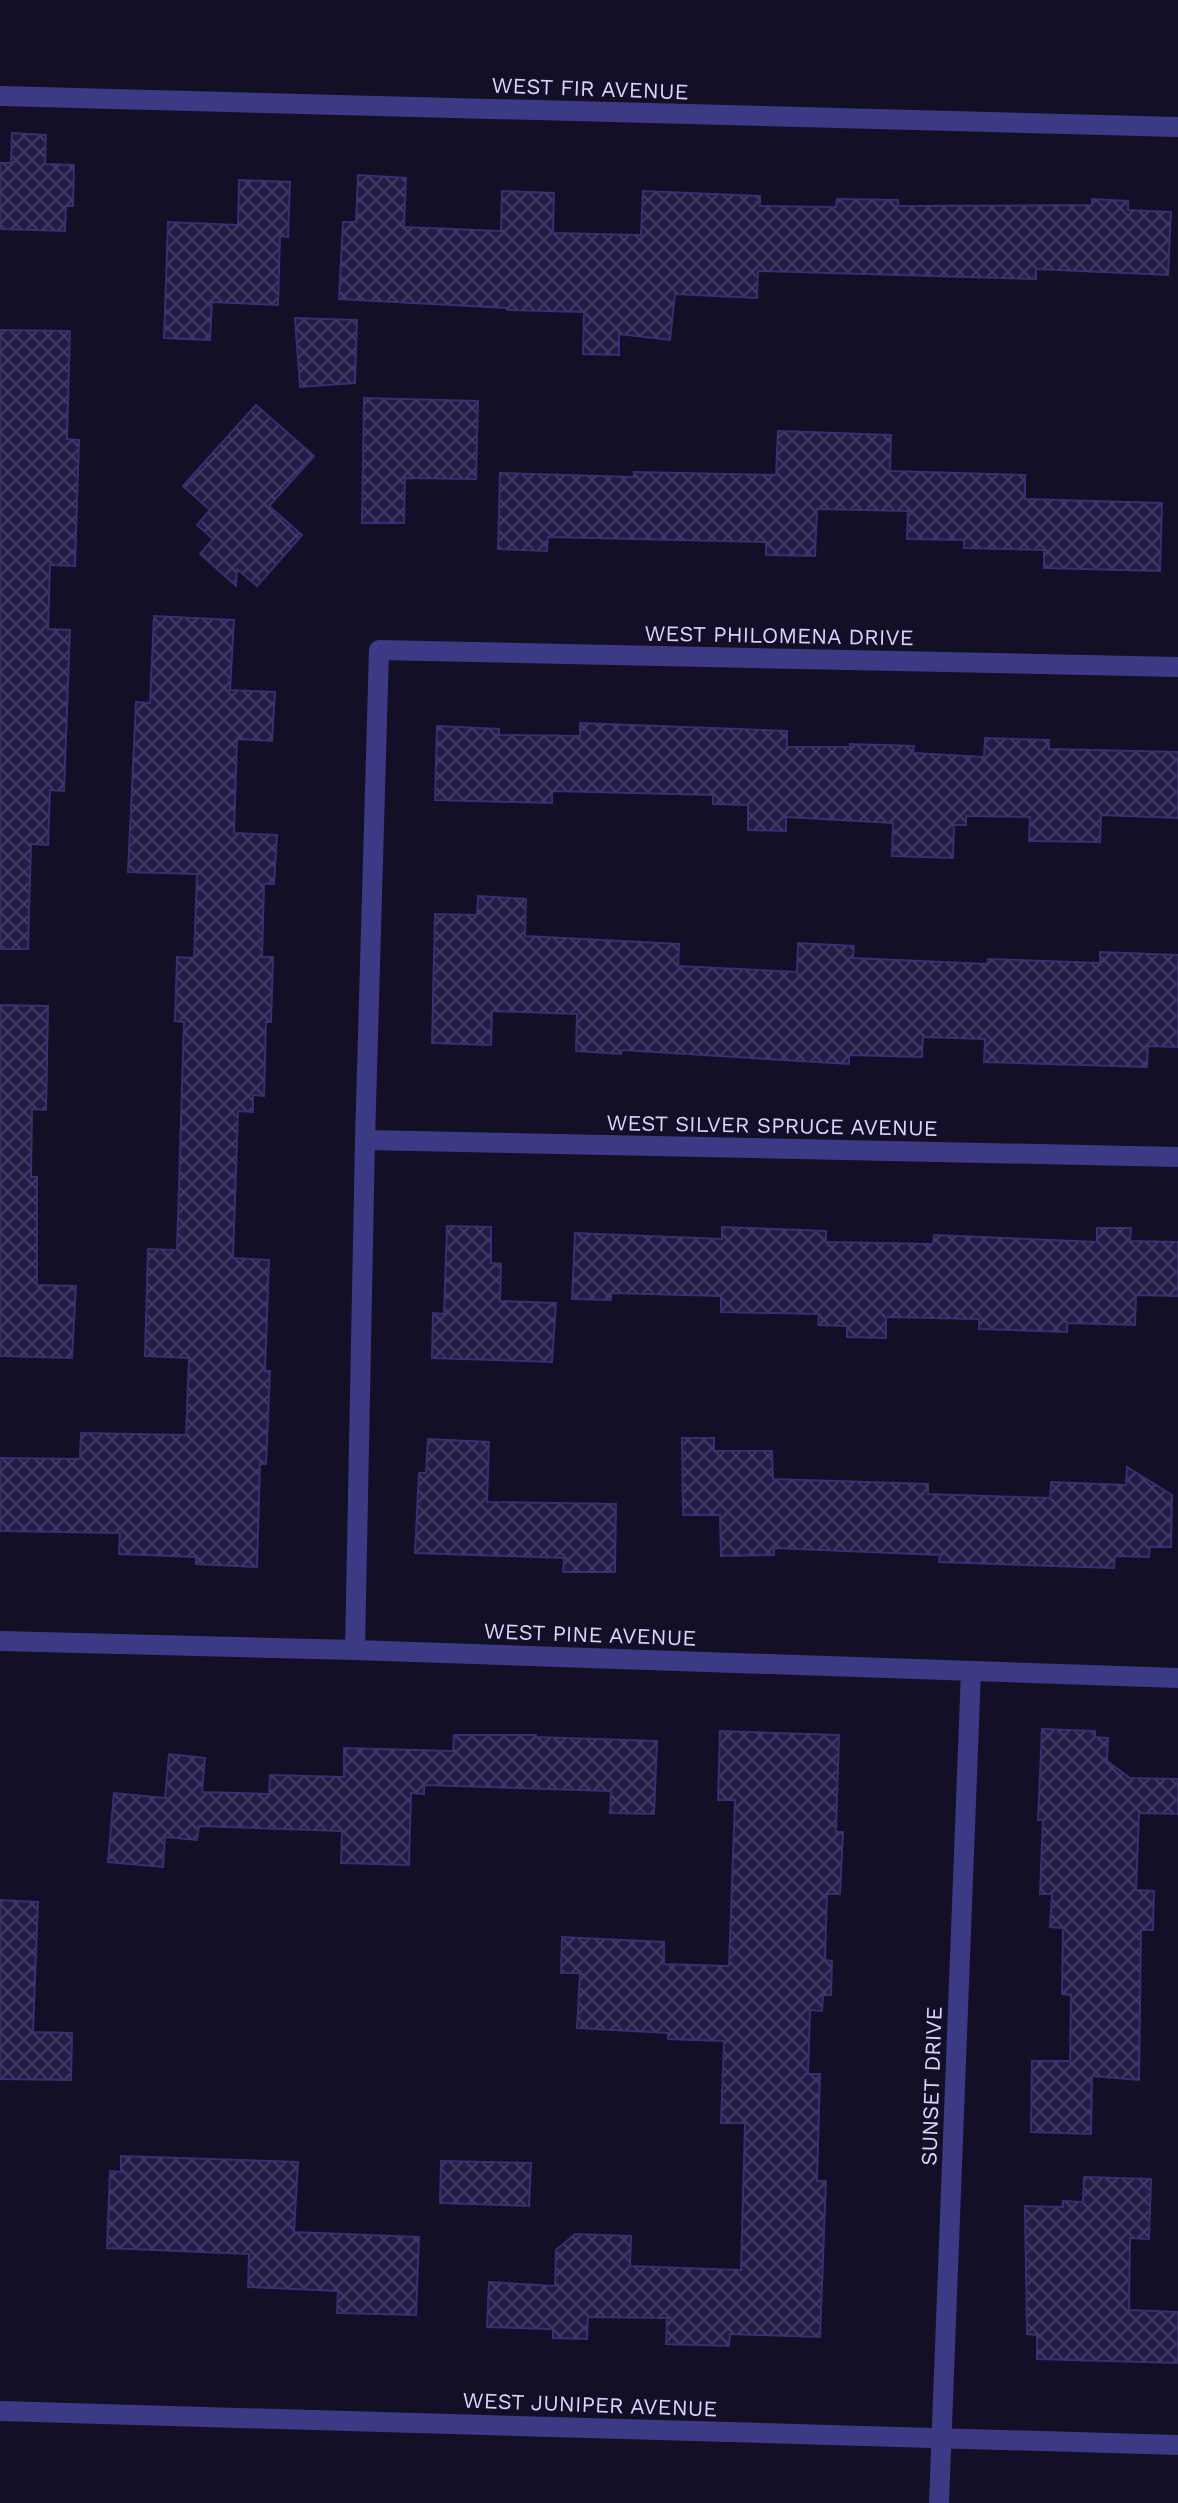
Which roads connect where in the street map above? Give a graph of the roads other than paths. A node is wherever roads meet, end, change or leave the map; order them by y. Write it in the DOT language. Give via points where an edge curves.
graph roads {
  1 [pos="0,96"];
  2 [pos="1178,127"];
  3 [pos="1178,667"];
  4 [pos="365,1140"];
  5 [pos="1178,1157"];
  6 [pos="0,1641"];
  7 [pos="355,1650"];
  8 [pos="971,1671"];
  9 [pos="1178,1678"];
  10 [pos="0,2411"];
  11 [pos="941,2438"];
  12 [pos="1178,2445"];
  13 [pos="939,2503"];
  1 -- 2 [label="street, WEST FIR AVENUE"];
  3 -- 4 [label="street, WEST PHILOMENA DRIVE" via="379,650"];
  4 -- 5 [label="street, WEST SILVER SPRUCE AVENUE"];
  4 -- 7 [label="street"];
  6 -- 7 [label="street, WEST PINE AVENUE"];
  7 -- 8 [label="street, WEST PINE AVENUE"];
  8 -- 9 [label="street, WEST PINE AVENUE"];
  8 -- 11 [label="street, SUNSET DRIVE"];
  10 -- 11 [label="street, WEST JUNIPER AVENUE"];
  11 -- 12 [label="street, WEST JUNIPER AVENUE"];
  11 -- 13 [label="street, SUNSET DRIVE"];
}
